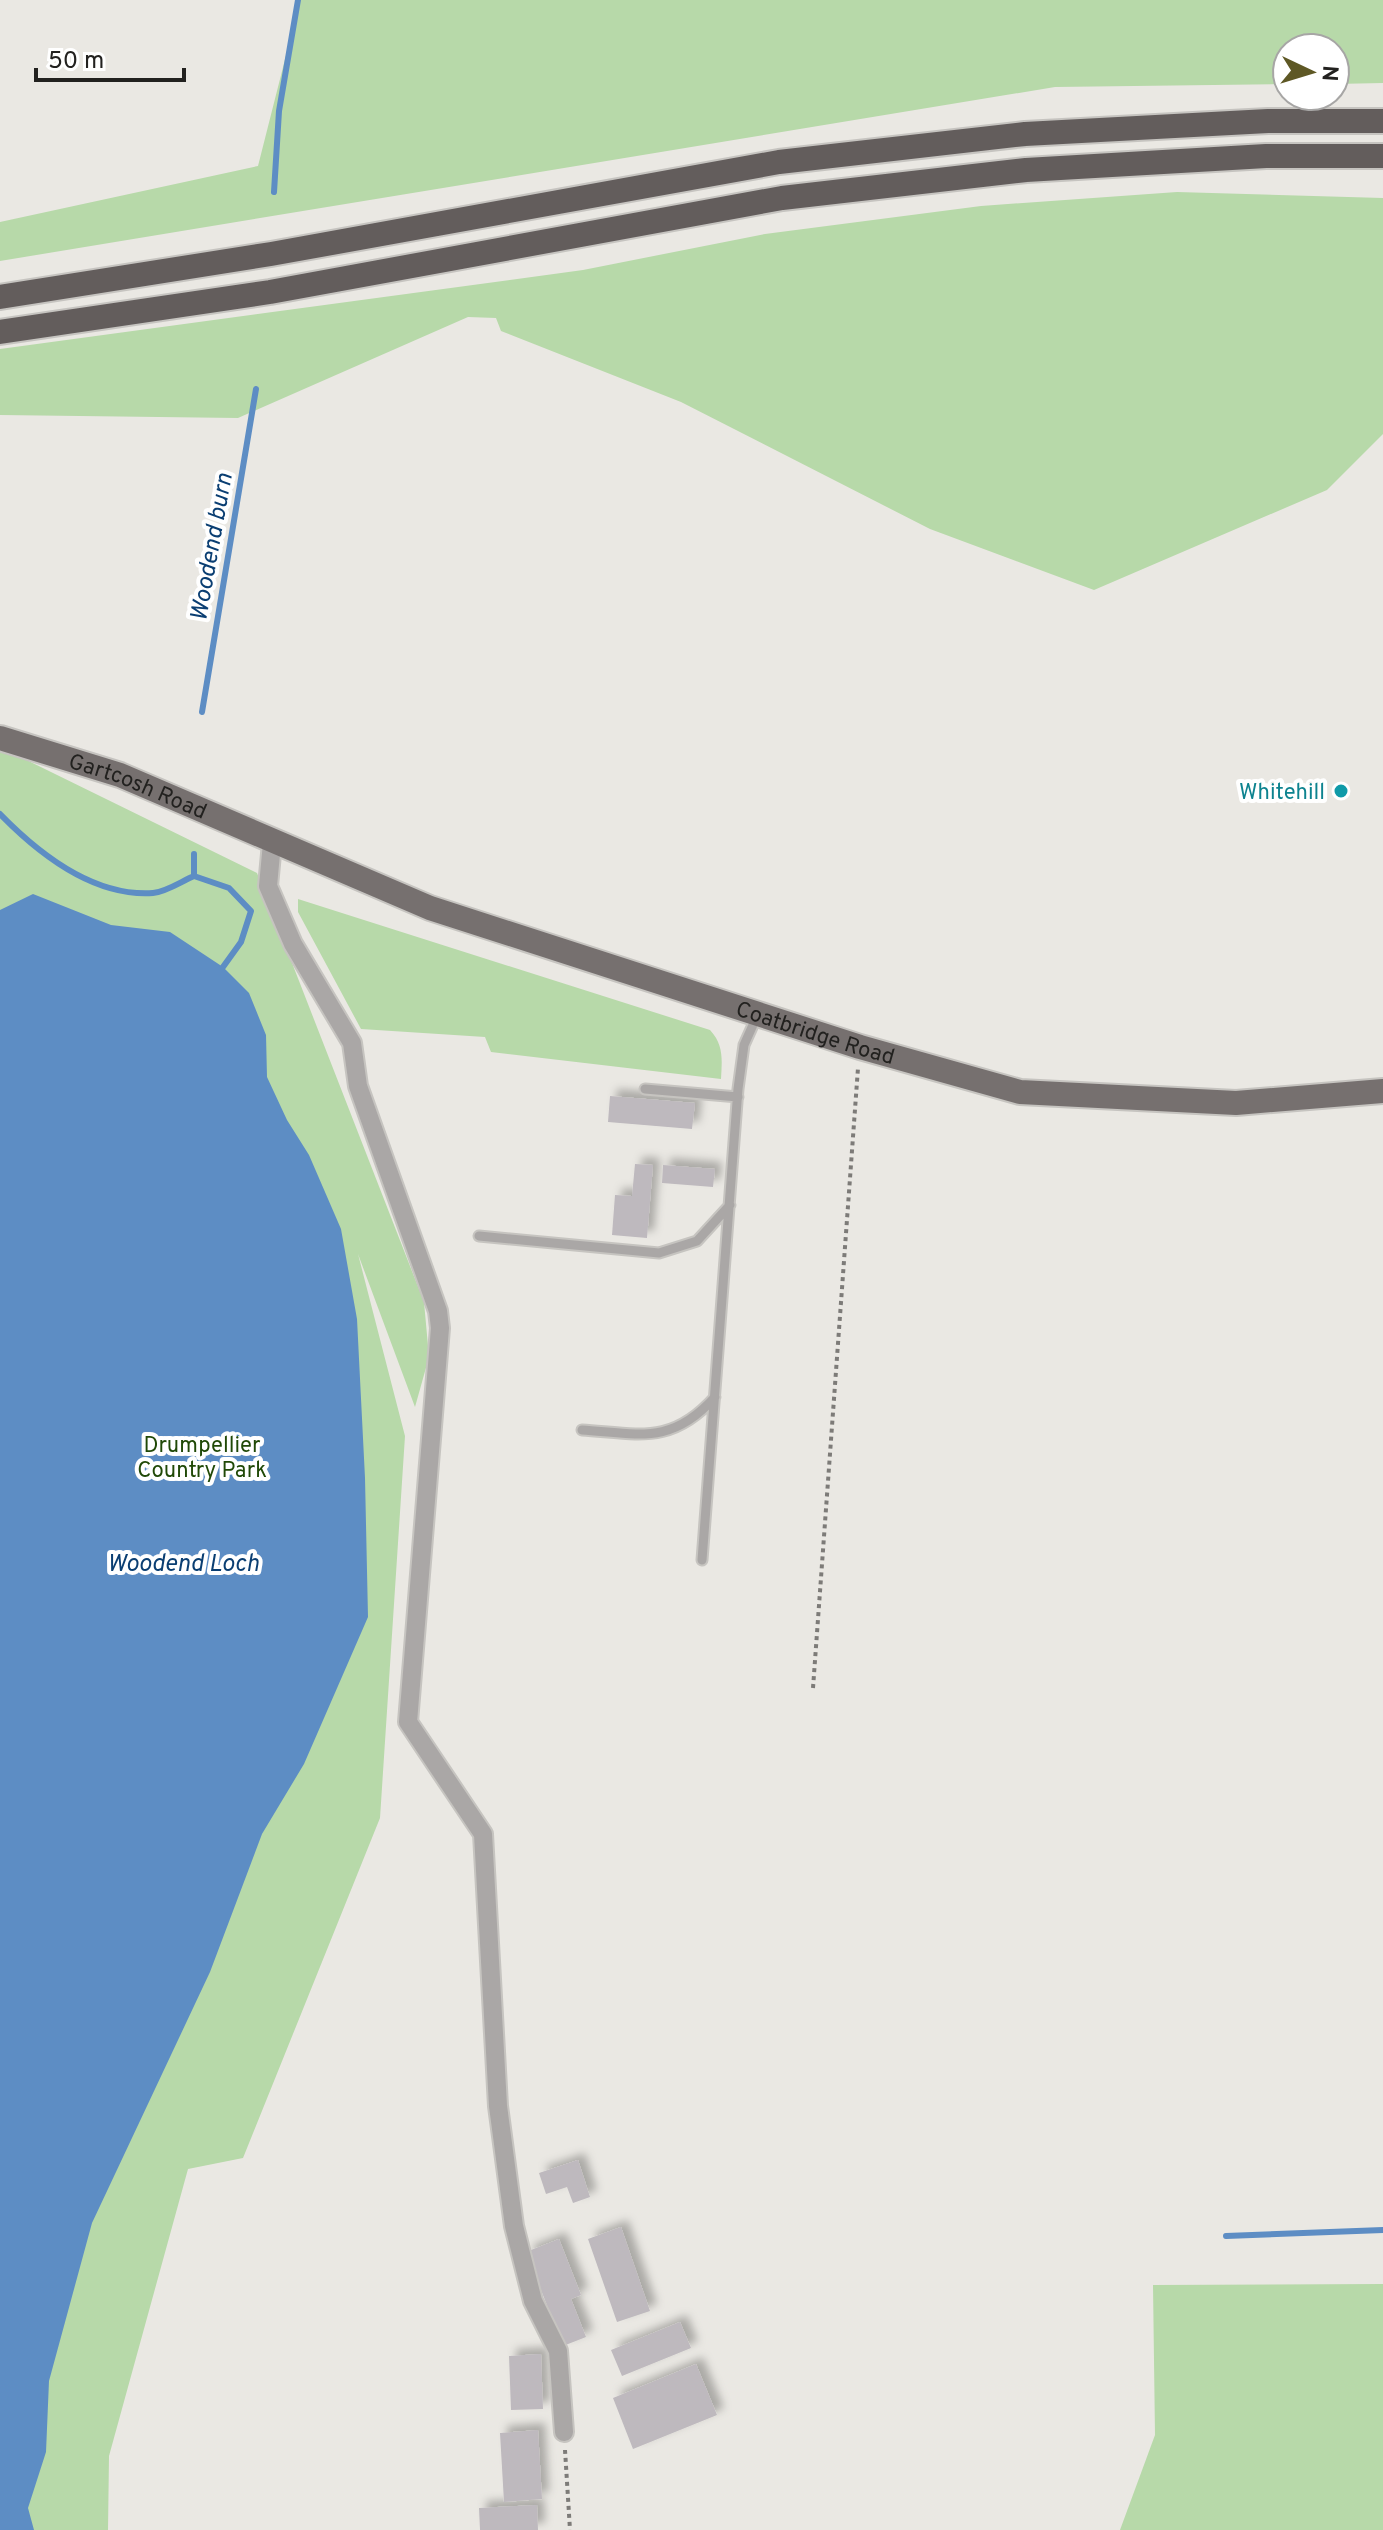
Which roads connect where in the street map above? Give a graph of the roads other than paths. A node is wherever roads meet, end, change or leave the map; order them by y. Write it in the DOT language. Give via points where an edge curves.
graph roads {
  1 [pos="1383,121"];
  2 [pos="1383,156"];
  3 [pos="0,297"];
  4 [pos="0,332"];
  5 [pos="0,738"];
  6 [pos="272,843"];
  7 [pos="757,1015"];
  8 [pos="645,1089"];
  9 [pos="1383,1091"];
  10 [pos="738,1097"];
  11 [pos="730,1205"];
  12 [pos="479,1236"];
  13 [pos="715,1397"];
  14 [pos="582,1430"];
  15 [pos="702,1560"];
  16 [pos="564,2432"];
  1 -- 3 [label="highway" via="1268,121 1025,134 779,162"];
  2 -- 4 [label="highway" via="1266,156 1026,170 782,198 270,292"];
  5 -- 6 [label="main road, Gartcosh Road" via="120,775"];
  6 -- 7 [label="main road, Coatbridge Road" via="430,908"];
  6 -- 16 [label="street" via="268,886 293,944 352,1043 358,1086 438,1311 430,1476 408,1722 483,1834 498,2106 514,2226 533,2301 558,2351"];
  7 -- 9 [label="main road, Coatbridge Road" via="1020,1092 1236,1103"];
  7 -- 10 [label="lane" via="744,1045"];
  8 -- 10 [label="lane"];
  10 -- 11 [label="lane"];
  11 -- 12 [label="lane" via="697,1241 659,1253"];
  11 -- 13 [label="lane"];
  13 -- 14 [label="lane" via="698,1416 656,1436"];
  13 -- 15 [label="lane"];
}
